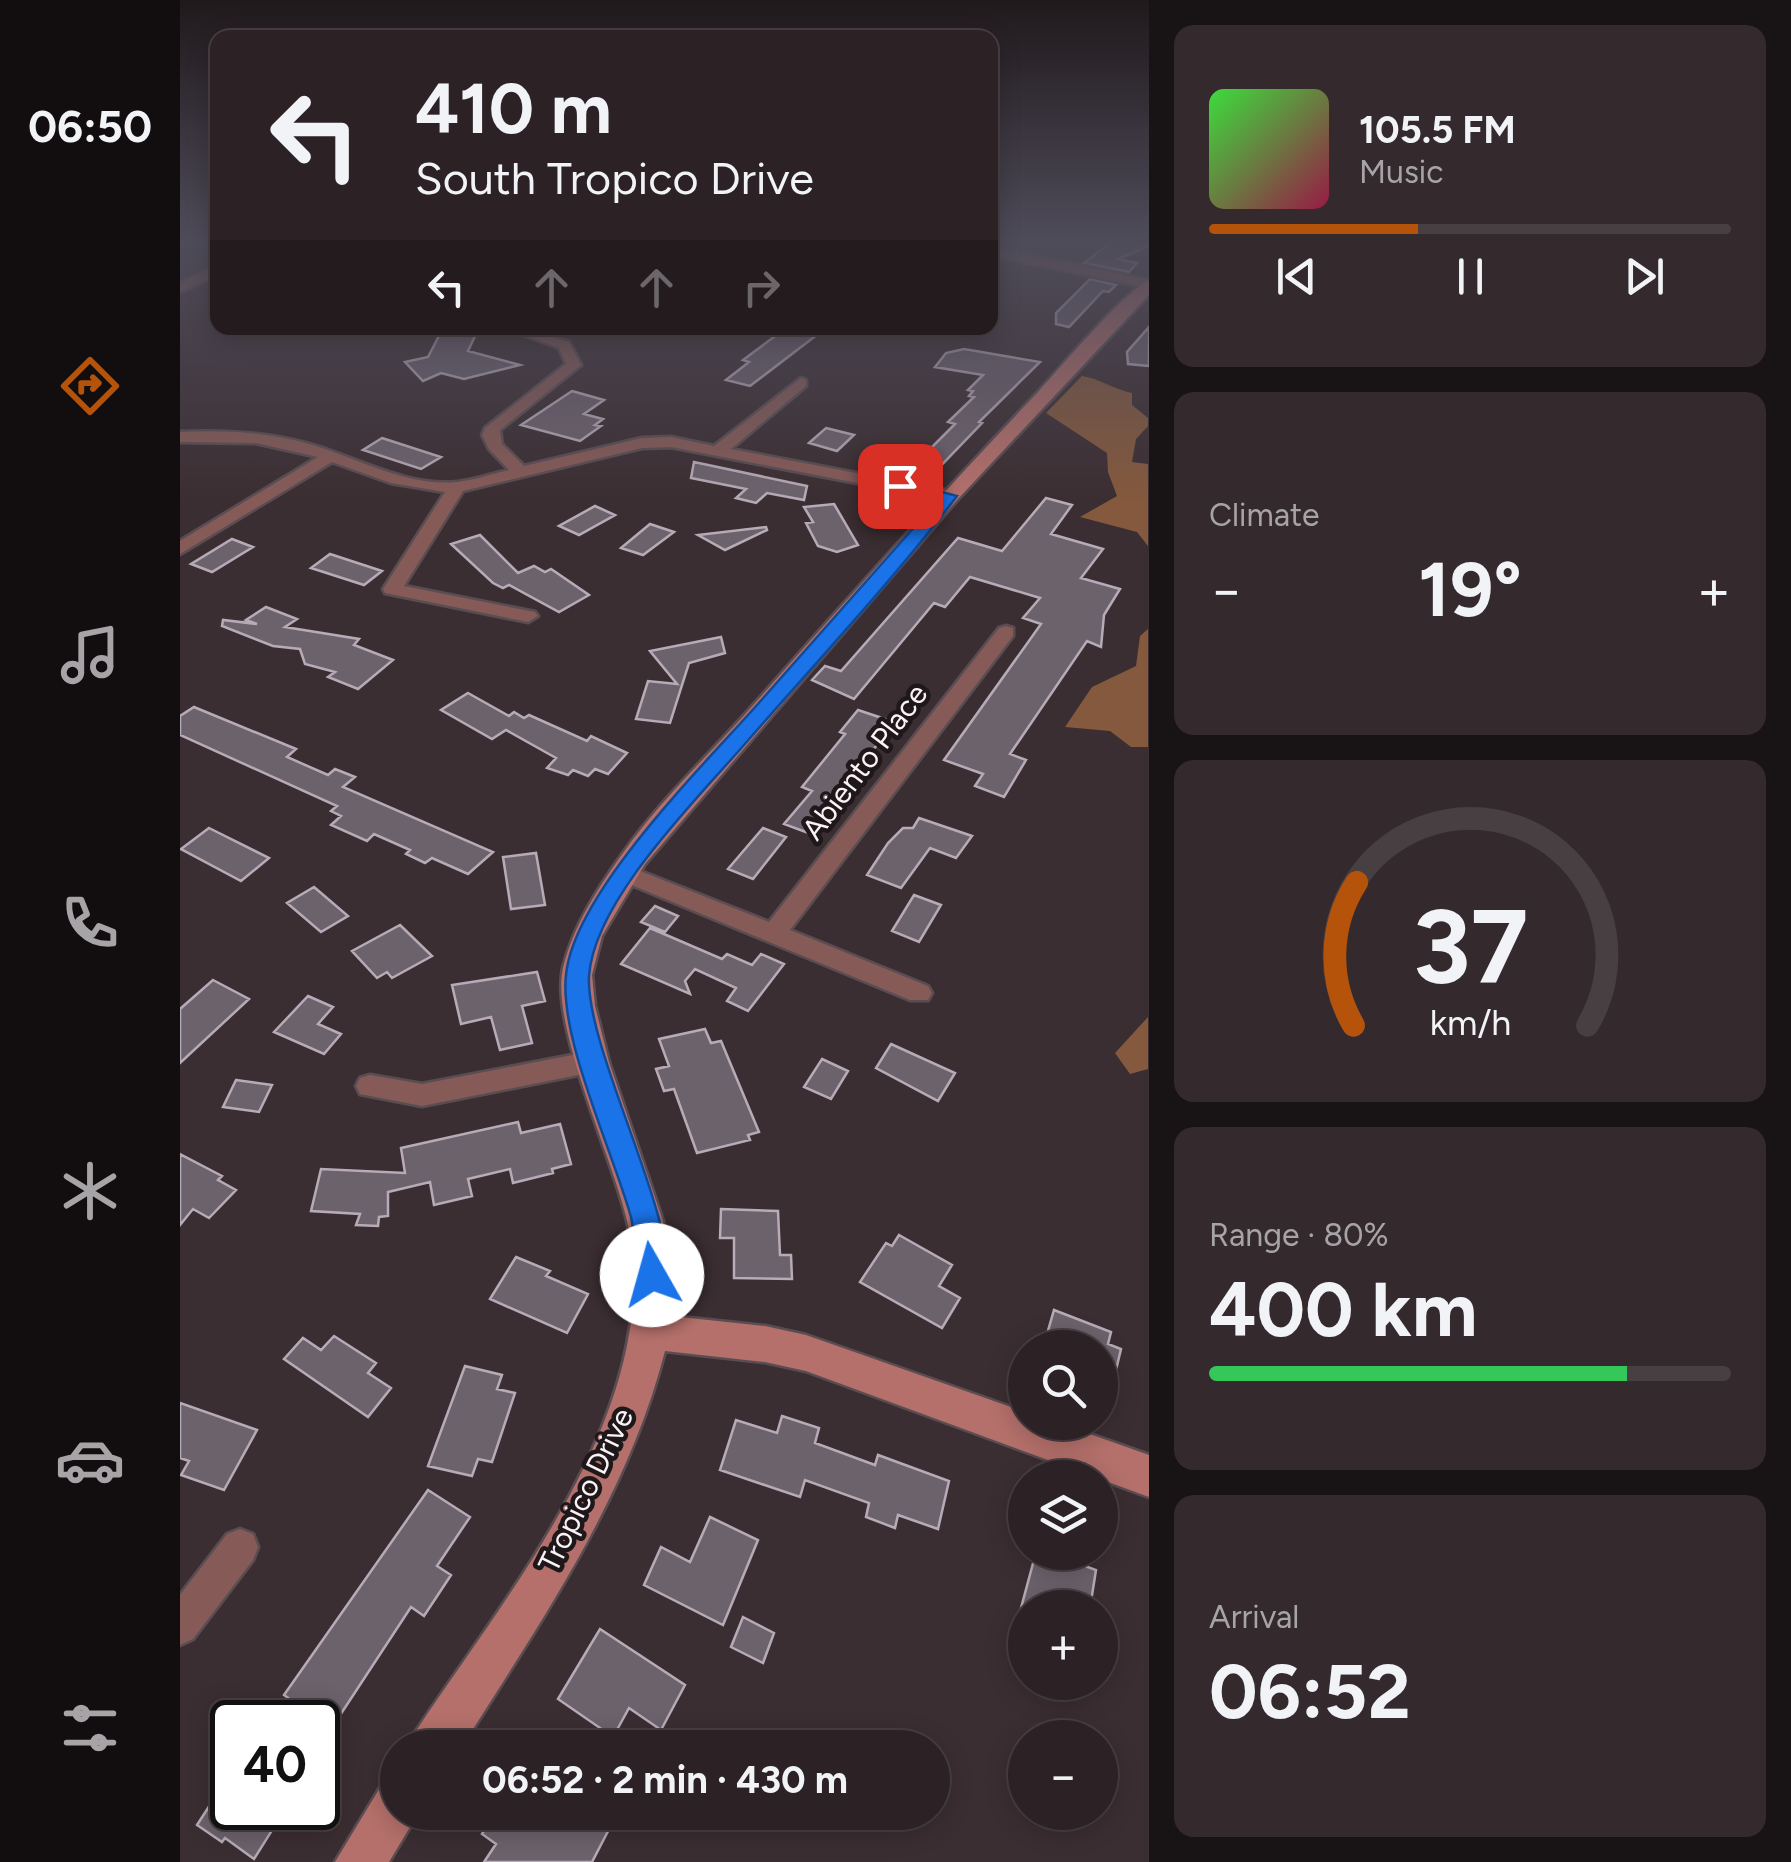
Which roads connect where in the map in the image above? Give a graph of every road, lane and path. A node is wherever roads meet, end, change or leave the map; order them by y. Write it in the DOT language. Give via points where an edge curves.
graph roads {
  1 [pos="1109,327"];
  2 [pos="540,335"];
  3 [pos="802,383"];
  4 [pos="180,437"];
  5 [pos="719,450"];
  6 [pos="331,456"];
  7 [pos="519,470"];
  8 [pos="457,488"];
  9 [pos="950,496"];
  10 [pos="180,549"];
  11 [pos="528,616"];
  12 [pos="1006,632"];
  13 [pos="625,872"];
  14 [pos="775,932"];
  15 [pos="919,993"];
  16 [pos="593,1062"];
  17 [pos="370,1086"];
  18 [pos="651,1332"];
  19 [pos="1148,1476"];
  20 [pos="240,1546"];
  21 [pos="180,1626"];
  22 [pos="446,1730"];
  23 [pos="381,1830"];
  24 [pos="360,1862"];
  1 -- 9 [label="street, Tropico Drive"];
  2 -- 7 [label="street" via="575,356 574,365 493,428 495,446"];
  3 -- 5 [label="street"];
  4 -- 6 [label="street" via="243,434"];
  5 -- 7 [label="street" via="658,442"];
  5 -- 9 [label="street"];
  6 -- 8 [label="street" via="394,480"];
  6 -- 10 [label="street"];
  7 -- 8 [label="street"];
  8 -- 11 [label="street" via="392,590"];
  9 -- 13 [label="street, Tropico Drive"];
  12 -- 14 [label="street, Abiento Place"];
  13 -- 14 [label="street"];
  13 -- 16 [label="street, Tropico Drive" via="588,935 578,975"];
  14 -- 15 [label="street"];
  16 -- 17 [label="street" via="422,1095"];
  16 -- 18 [label="street, Tropico Drive" via="646,1221"];
  18 -- 19 [label="street" via="806,1353"];
  18 -- 22 [label="street, Tropico Drive" via="629,1413 566,1542"];
  20 -- 21 [label="street"];
  23 -- 24 [label="street"];
}
